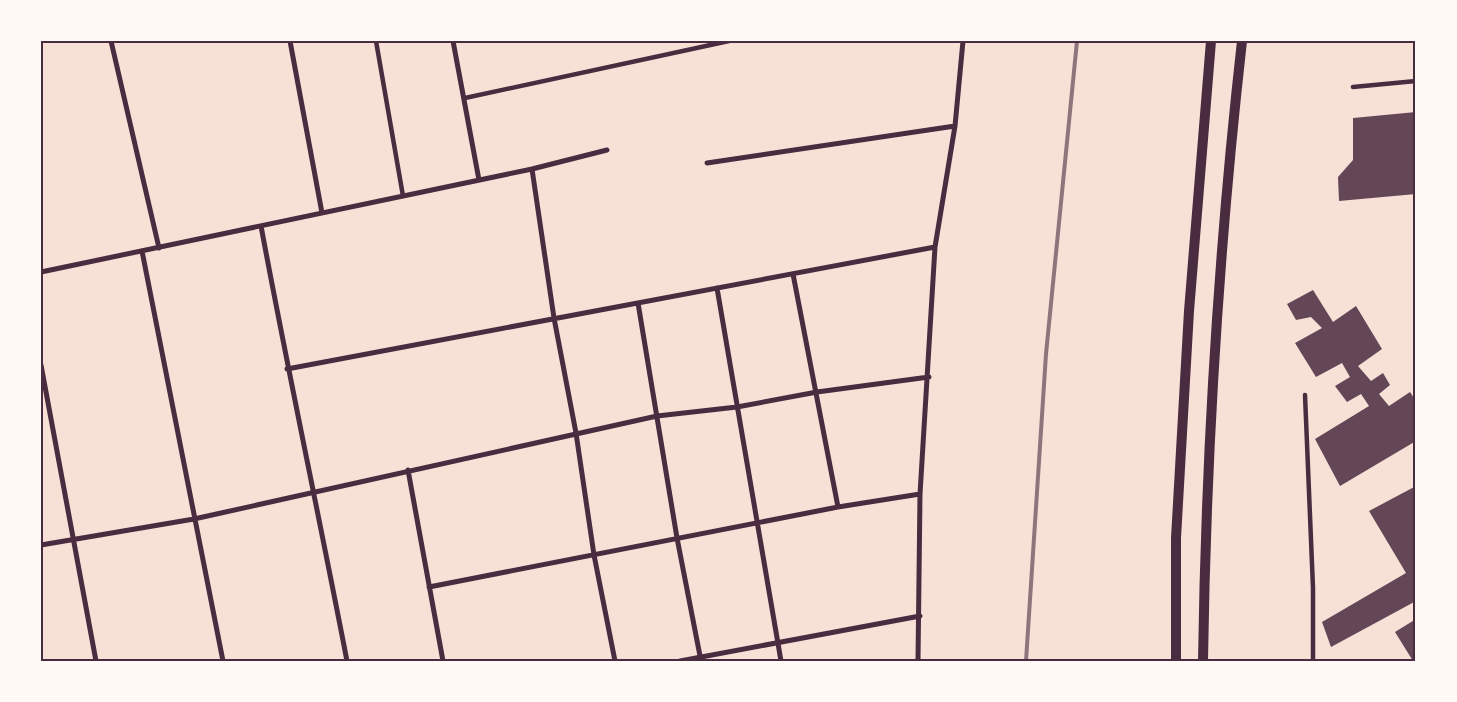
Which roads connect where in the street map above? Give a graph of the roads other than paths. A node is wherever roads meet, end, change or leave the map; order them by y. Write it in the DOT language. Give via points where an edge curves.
graph roads {
  1 [pos="111,41"];
  2 [pos="290,41"];
  3 [pos="376,41"];
  4 [pos="453,41"];
  5 [pos="730,41"];
  6 [pos="963,41"];
  7 [pos="1211,41"];
  8 [pos="1242,41"];
  9 [pos="1416,81"];
  10 [pos="1354,87"];
  11 [pos="465,98"];
  12 [pos="955,126"];
  13 [pos="607,150"];
  14 [pos="707,163"];
  15 [pos="532,169"];
  16 [pos="479,180"];
  17 [pos="403,196"];
  18 [pos="322,213"];
  19 [pos="261,226"];
  20 [pos="935,247"];
  21 [pos="159,248"];
  22 [pos="142,251"];
  23 [pos="41,272"];
  24 [pos="792,274"];
  25 [pos="716,288"];
  26 [pos="638,303"];
  27 [pos="554,318"];
  28 [pos="41,365"];
  29 [pos="287,369"];
  30 [pos="929,377"];
  31 [pos="817,392"];
  32 [pos="1305,395"];
  33 [pos="737,407"];
  34 [pos="657,416"];
  35 [pos="576,433"];
  36 [pos="408,470"];
  37 [pos="315,492"];
  38 [pos="920,494"];
  39 [pos="838,507"];
  40 [pos="194,519"];
  41 [pos="757,523"];
  42 [pos="74,538"];
  43 [pos="677,538"];
  44 [pos="41,544"];
  45 [pos="594,555"];
  46 [pos="429,587"];
  47 [pos="920,616"];
  48 [pos="778,642"];
  49 [pos="701,659"];
  50 [pos="96,661"];
  51 [pos="223,661"];
  52 [pos="347,661"];
  53 [pos="443,661"];
  54 [pos="616,661"];
  55 [pos="680,661"];
  56 [pos="781,661"];
  57 [pos="918,661"];
  58 [pos="1176,661"];
  59 [pos="1203,661"];
  60 [pos="1313,661"];
  1 -- 21 [label="street"];
  2 -- 18 [label="street"];
  3 -- 17 [label="street"];
  4 -- 11 [label="street"];
  5 -- 11 [label="street"];
  6 -- 12 [label="street"];
  7 -- 58 [label="main road" via="1189,311 1177,518"];
  8 -- 59 [label="main road" via="1218,324 1205,540"];
  9 -- 10 [label="street"];
  11 -- 16 [label="street"];
  12 -- 14 [label="street"];
  12 -- 20 [label="street"];
  13 -- 15 [label="street"];
  15 -- 16 [label="street"];
  15 -- 27 [label="street"];
  16 -- 17 [label="street"];
  17 -- 18 [label="street"];
  18 -- 19 [label="street"];
  19 -- 21 [label="street"];
  19 -- 29 [label="street"];
  20 -- 24 [label="street"];
  20 -- 30 [label="street"];
  21 -- 22 [label="street"];
  22 -- 23 [label="street"];
  22 -- 40 [label="street"];
  24 -- 25 [label="street"];
  24 -- 31 [label="street"];
  25 -- 26 [label="street"];
  25 -- 33 [label="street"];
  26 -- 27 [label="street"];
  26 -- 34 [label="street"];
  27 -- 29 [label="street"];
  27 -- 35 [label="street"];
  28 -- 42 [label="street"];
  29 -- 37 [label="street"];
  30 -- 31 [label="street"];
  30 -- 38 [label="street"];
  31 -- 33 [label="street"];
  31 -- 39 [label="street"];
  32 -- 60 [label="street" via="1314,588"];
  33 -- 34 [label="street"];
  33 -- 41 [label="street"];
  34 -- 35 [label="street"];
  34 -- 43 [label="street"];
  35 -- 36 [label="street"];
  35 -- 45 [label="street"];
  36 -- 37 [label="street"];
  36 -- 46 [label="street"];
  37 -- 40 [label="street"];
  37 -- 52 [label="street"];
  38 -- 39 [label="street"];
  38 -- 47 [label="street"];
  39 -- 41 [label="street"];
  40 -- 42 [label="street"];
  40 -- 51 [label="street"];
  41 -- 43 [label="street"];
  41 -- 48 [label="street"];
  42 -- 44 [label="street"];
  42 -- 50 [label="street"];
  43 -- 45 [label="street"];
  43 -- 49 [label="street"];
  45 -- 46 [label="street"];
  45 -- 54 [label="street"];
  46 -- 53 [label="street"];
  47 -- 48 [label="street"];
  47 -- 57 [label="street"];
  48 -- 49 [label="street"];
  48 -- 56 [label="street"];
  49 -- 55 [label="street"];
}
